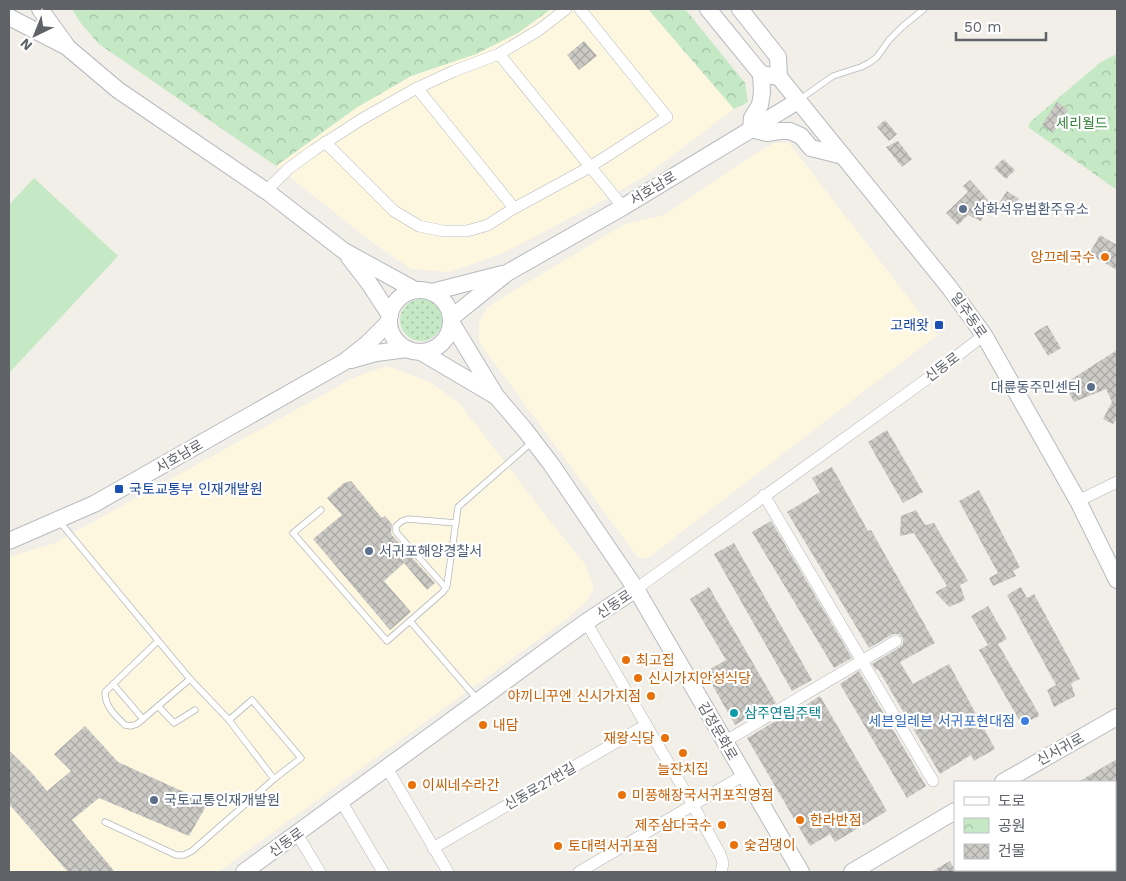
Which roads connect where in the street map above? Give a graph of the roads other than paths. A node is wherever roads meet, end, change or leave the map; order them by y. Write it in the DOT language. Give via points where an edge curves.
graph roads {
  1 [pos="40,9"];
  2 [pos="566,9"];
  3 [pos="580,9"];
  4 [pos="708,9"];
  5 [pos="740,9"];
  6 [pos="924,9"];
  7 [pos="9,17"];
  8 [pos="67,47"];
  9 [pos="499,54"];
  10 [pos="761,74"];
  11 [pos="779,77"];
  12 [pos="417,88"];
  13 [pos="798,101"];
  14 [pos="751,129"];
  15 [pos="325,142"];
  16 [pos="843,156"];
  17 [pos="590,167"];
  18 [pos="266,191"];
  19 [pos="623,207"];
  20 [pos="514,208"];
  21 [pos="344,251"];
  22 [pos="507,273"];
  23 [pos="415,290"];
  24 [pos="432,292"];
  25 [pos="389,318"];
  26 [pos="451,320"];
  27 [pos="984,335"];
  28 [pos="414,350"];
  29 [pos="344,362"];
  30 [pos="496,396"];
  31 [pos="533,441"];
  32 [pos="1117,482"];
  33 [pos="764,496"];
  34 [pos="1078,501"];
  35 [pos="321,510"];
  36 [pos="57,520"];
  37 [pos="456,523"];
  38 [pos="9,540"];
  39 [pos="1117,580"];
  40 [pos="446,588"];
  41 [pos="636,589"];
  42 [pos="410,622"];
  43 [pos="586,622"];
  44 [pos="158,641"];
  45 [pos="896,641"];
  46 [pos="862,660"];
  47 [pos="190,679"];
  48 [pos="113,684"];
  49 [pos="479,701"];
  50 [pos="158,706"];
  51 [pos="194,710"];
  52 [pos="1117,717"];
  53 [pos="142,719"];
  54 [pos="228,720"];
  55 [pos="646,725"];
  56 [pos="724,742"];
  57 [pos="386,768"];
  58 [pos="744,775"];
  59 [pos="274,779"];
  60 [pos="933,781"];
  61 [pos="1005,781"];
  62 [pos="341,801"];
  63 [pos="692,805"];
  64 [pos="954,812"];
  65 [pos="105,822"];
  66 [pos="297,834"];
  67 [pos="433,848"];
  68 [pos="244,872"];
  69 [pos="320,872"];
  70 [pos="383,872"];
  71 [pos="448,872"];
  72 [pos="579,872"];
  73 [pos="721,872"];
  74 [pos="801,872"];
  75 [pos="852,872"];
  1 -- 8 [label="main road"];
  2 -- 9 [label="street"];
  3 -- 17 [label="street" via="668,117"];
  4 -- 10 [label="main road"];
  5 -- 11 [label="main road" via="778,56"];
  6 -- 13 [label="lane" via="902,27 869,63 833,76"];
  7 -- 8 [label="main road"];
  8 -- 18 [label="main road" via="118,90"];
  9 -- 12 [label="street"];
  9 -- 17 [label="street"];
  10 -- 11 [label="main road"];
  10 -- 14 [label="main road" via="760,105 752,118"];
  11 -- 13 [label="main road, 일주동로"];
  12 -- 15 [label="street"];
  12 -- 20 [label="street"];
  13 -- 14 [label="main road, 서호남로"];
  13 -- 16 [label="main road, 일주동로"];
  14 -- 16 [label="main road" via="790,131 801,136 811,148"];
  14 -- 19 [label="main road, 서호남로"];
  15 -- 18 [label="street" via="288,169"];
  15 -- 20 [label="street" via="394,211 419,226 467,231 488,225"];
  16 -- 27 [label="main road, 일주동로"];
  17 -- 19 [label="street"];
  17 -- 20 [label="street"];
  18 -- 21 [label="main road"];
  19 -- 22 [label="main road, 서호남로"];
  21 -- 23 [label="main road"];
  21 -- 25 [label="main road" via="369,283"];
  22 -- 24 [label="main road"];
  22 -- 26 [label="main road"];
  23 -- 24 [label="main road"];
  23 -- 25 [label="main road" via="400,297"];
  24 -- 26 [label="main road" via="445,302"];
  25 -- 28 [label="main road" via="394,338"];
  25 -- 29 [label="main road" via="368,343"];
  26 -- 28 [label="main road" via="450,332 442,343 434,349"];
  26 -- 30 [label="main road"];
  27 -- 33 [label="street, 신동로"];
  27 -- 34 [label="main road, 일주동로"];
  28 -- 29 [label="main road" via="376,353"];
  28 -- 30 [label="main road"];
  29 -- 36 [label="main road, 서호남로" via="94,504"];
  30 -- 31 [label="main road"];
  31 -- 37 [label="lane" via="458,507"];
  31 -- 41 [label="main road"];
  32 -- 34 [label="street"];
  33 -- 41 [label="street, 신동로"];
  33 -- 46 [label="street"];
  34 -- 39 [label="main road, 일주동로"];
  35 -- 42 [label="lane" via="293,533 387,641"];
  36 -- 38 [label="main road, 서호남로"];
  36 -- 44 [label="lane"];
  37 -- 40 [label="lane"];
  37 -- 40 [label="lane" via="408,519 396,526 396,532"];
  40 -- 42 [label="lane"];
  41 -- 43 [label="main road, 신동로"];
  41 -- 56 [label="main road, 김정문화로"];
  42 -- 49 [label="lane"];
  43 -- 49 [label="main road, 신동로"];
  43 -- 55 [label="street"];
  44 -- 47 [label="lane"];
  44 -- 48 [label="lane"];
  45 -- 46 [label="street"];
  46 -- 56 [label="street"];
  46 -- 60 [label="street"];
  47 -- 50 [label="lane"];
  47 -- 54 [label="lane"];
  48 -- 53 [label="lane"];
  48 -- 53 [label="lane" via="105,692 109,707 125,725 138,724"];
  49 -- 57 [label="main road, 신동로"];
  50 -- 51 [label="lane" via="174,723"];
  50 -- 53 [label="lane"];
  52 -- 61 [label="main road, 신서귀로"];
  54 -- 59 [label="lane"];
  54 -- 59 [label="lane" via="252,700 301,758"];
  55 -- 63 [label="street"];
  55 -- 67 [label="street, 신동로27번길"];
  56 -- 58 [label="main road, 김정문화로"];
  57 -- 62 [label="main road, 신동로"];
  57 -- 67 [label="street"];
  58 -- 63 [label="street"];
  58 -- 74 [label="main road, 김정문화로"];
  59 -- 65 [label="lane" via="184,855 176,855"];
  62 -- 66 [label="main road, 신동로"];
  62 -- 70 [label="street"];
  63 -- 72 [label="street"];
  63 -- 73 [label="street" via="720,854"];
  64 -- 75 [label="main road"];
  66 -- 68 [label="main road, 신동로"];
  66 -- 69 [label="street"];
  67 -- 71 [label="street"];
}
